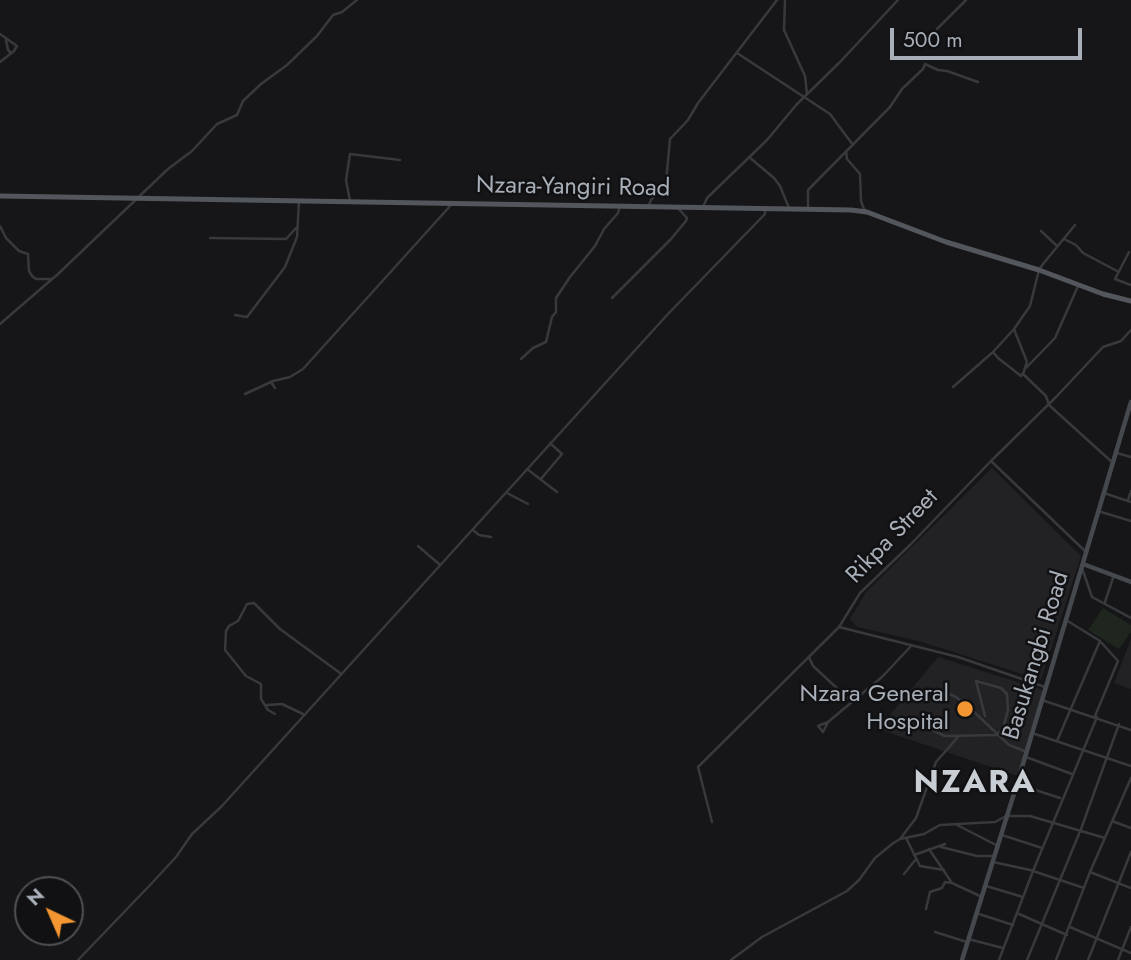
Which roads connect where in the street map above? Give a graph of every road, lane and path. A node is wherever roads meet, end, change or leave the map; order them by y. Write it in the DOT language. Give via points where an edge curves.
graph roads {
  1 [pos="357,0"];
  2 [pos="777,0"];
  3 [pos="785,0"];
  4 [pos="898,0"];
  5 [pos="966,0"];
  6 [pos="937,29"];
  7 [pos="0,34"];
  8 [pos="6,40"];
  9 [pos="12,53"];
  10 [pos="737,53"];
  11 [pos="0,62"];
  12 [pos="978,82"];
  13 [pos="805,95"];
  14 [pos="853,145"];
  15 [pos="846,151"];
  16 [pos="842,155"];
  17 [pos="749,157"];
  18 [pos="847,159"];
  19 [pos="400,160"];
  20 [pos="0,196"];
  21 [pos="137,198"];
  22 [pos="299,201"];
  23 [pos="350,201"];
  24 [pos="454,203"];
  25 [pos="620,206"];
  26 [pos="649,207"];
  27 [pos="677,207"];
  28 [pos="703,207"];
  29 [pos="765,208"];
  30 [pos="789,209"];
  31 [pos="808,209"];
  32 [pos="864,212"];
  33 [pos="1075,225"];
  34 [pos="0,226"];
  35 [pos="298,226"];
  36 [pos="1041,231"];
  37 [pos="210,238"];
  38 [pos="1064,239"];
  39 [pos="1057,246"];
  40 [pos="1129,252"];
  41 [pos="1039,270"];
  42 [pos="1117,271"];
  43 [pos="52,279"];
  44 [pos="1079,285"];
  45 [pos="1131,285"];
  46 [pos="612,298"];
  47 [pos="1131,301"];
  48 [pos="235,315"];
  49 [pos="0,324"];
  50 [pos="1014,329"];
  51 [pos="1131,330"];
  52 [pos="993,352"];
  53 [pos="521,359"];
  54 [pos="1026,368"];
  55 [pos="1023,374"];
  56 [pos="271,382"];
  57 [pos="953,387"];
  58 [pos="275,388"];
  59 [pos="246,394"];
  60 [pos="1131,402"];
  61 [pos="1049,405"];
  62 [pos="550,443"];
  63 [pos="1115,453"];
  64 [pos="1131,457"];
  65 [pos="991,461"];
  66 [pos="1112,463"];
  67 [pos="527,469"];
  68 [pos="541,479"];
  69 [pos="1131,491"];
  70 [pos="556,492"];
  71 [pos="507,493"];
  72 [pos="1104,493"];
  73 [pos="1129,501"];
  74 [pos="528,504"];
  75 [pos="1098,511"];
  76 [pos="1131,521"];
  77 [pos="473,530"];
  78 [pos="491,537"];
  79 [pos="418,546"];
  80 [pos="1086,552"];
  81 [pos="439,564"];
  82 [pos="1083,566"];
  83 [pos="1114,575"];
  84 [pos="1131,582"];
  85 [pos="1105,603"];
  86 [pos="1131,618"];
  87 [pos="1066,620"];
  88 [pos="839,627"];
  89 [pos="1100,641"];
  90 [pos="914,644"];
  91 [pos="809,657"];
  92 [pos="341,674"];
  93 [pos="1045,687"];
  94 [pos="947,693"];
  95 [pos="1042,700"];
  96 [pos="852,702"];
  97 [pos="267,705"];
  98 [pos="1071,709"];
  99 [pos="275,714"];
  100 [pos="304,715"];
  101 [pos="985,716"];
  102 [pos="1096,716"];
  103 [pos="828,722"];
  104 [pos="1119,724"];
  105 [pos="930,726"];
  106 [pos="1131,730"];
  107 [pos="1032,733"];
  108 [pos="997,734"];
  109 [pos="958,737"];
  110 [pos="1057,741"];
  111 [pos="1082,748"];
  112 [pos="1026,754"];
  113 [pos="1108,757"];
  114 [pos="1131,766"];
  115 [pos="1072,774"];
  116 [pos="1131,778"];
  117 [pos="1017,784"];
  118 [pos="1062,799"];
  119 [pos="1006,816"];
  120 [pos="1112,821"];
  121 [pos="712,822"];
  122 [pos="1053,822"];
  123 [pos="911,823"];
  124 [pos="956,825"];
  125 [pos="1131,828"];
  126 [pos="1080,829"];
  127 [pos="1002,835"];
  128 [pos="906,838"];
  129 [pos="1105,838"];
  130 [pos="900,839"];
  131 [pos="998,846"];
  132 [pos="1042,848"];
  133 [pos="929,849"];
  134 [pos="1131,852"];
  135 [pos="915,857"];
  136 [pos="994,859"];
  137 [pos="944,870"];
  138 [pos="1033,871"];
  139 [pos="1090,873"];
  140 [pos="904,874"];
  141 [pos="1059,881"];
  142 [pos="952,883"];
  143 [pos="1119,884"];
  144 [pos="986,886"];
  145 [pos="1084,888"];
  146 [pos="1131,888"];
  147 [pos="982,897"];
  148 [pos="1023,897"];
  149 [pos="926,909"];
  150 [pos="976,913"];
  151 [pos="1017,914"];
  152 [pos="1043,924"];
  153 [pos="1013,925"];
  154 [pos="1131,927"];
  155 [pos="1070,928"];
  156 [pos="935,932"];
  157 [pos="1067,935"];
  158 [pos="1098,938"];
  159 [pos="967,941"];
  160 [pos="1003,948"];
  161 [pos="1122,949"];
  162 [pos="1131,953"];
  163 [pos="78,960"];
  164 [pos="731,960"];
  165 [pos="962,960"];
  166 [pos="999,960"];
  167 [pos="1027,960"];
  168 [pos="1056,960"];
  169 [pos="1088,960"];
  170 [pos="1118,960"];
  1 -- 21 [label="street" via="333,15 287,65 243,101 237,115 217,124"];
  2 -- 10 [label="street"];
  3 -- 13 [label="street" via="784,30 804,76"];
  4 -- 13 [label="street"];
  5 -- 6 [label="street"];
  7 -- 8 [label="street"];
  8 -- 9 [label="street"];
  8 -- 9 [label="street" via="17,44"];
  9 -- 11 [label="street"];
  10 -- 13 [label="street"];
  10 -- 26 [label="street" via="670,139 665,185"];
  12 -- 14 [label="street" via="925,64"];
  13 -- 14 [label="street" via="830,114"];
  13 -- 17 [label="street"];
  14 -- 15 [label="street"];
  15 -- 16 [label="street"];
  15 -- 18 [label="street"];
  16 -- 18 [label="street"];
  16 -- 31 [label="street" via="808,190"];
  17 -- 28 [label="street"];
  17 -- 30 [label="street" via="774,178"];
  18 -- 32 [label="street" via="860,174"];
  19 -- 23 [label="street" via="350,155 346,180"];
  20 -- 21 [label="main road, Nzara-Yangiri Road"];
  21 -- 22 [label="main road, Nzara-Yangiri Road"];
  21 -- 43 [label="street"];
  22 -- 23 [label="main road, Nzara-Yangiri Road"];
  22 -- 35 [label="street"];
  23 -- 24 [label="main road, Nzara-Yangiri Road"];
  24 -- 25 [label="main road, Nzara-Yangiri Road"];
  24 -- 56 [label="street" via="303,369"];
  25 -- 26 [label="main road, Nzara-Yangiri Road"];
  25 -- 53 [label="street" via="556,298 546,342"];
  26 -- 27 [label="main road, Nzara-Yangiri Road"];
  27 -- 28 [label="main road, Nzara-Yangiri Road"];
  27 -- 46 [label="street" via="686,221"];
  28 -- 29 [label="main road, Nzara-Yangiri Road"];
  29 -- 30 [label="main road, Nzara-Yangiri Road"];
  29 -- 62 [label="street" via="763,217"];
  30 -- 31 [label="main road, Nzara-Yangiri Road"];
  31 -- 32 [label="main road, Nzara-Yangiri Road"];
  32 -- 41 [label="main road, Nzara-Yangiri Road"];
  33 -- 38 [label="street"];
  34 -- 43 [label="street" via="6,238 28,254 32,276"];
  35 -- 37 [label="street" via="286,239"];
  35 -- 48 [label="street" via="290,256 274,283 247,317"];
  36 -- 39 [label="street"];
  38 -- 39 [label="street"];
  38 -- 42 [label="street"];
  39 -- 41 [label="street"];
  40 -- 42 [label="street"];
  41 -- 44 [label="main road, Nzara-Yangiri Road"];
  41 -- 50 [label="street" via="1030,306"];
  42 -- 45 [label="street" via="1116,280"];
  43 -- 49 [label="street"];
  44 -- 47 [label="main road, Nzara-Yangiri Road"];
  44 -- 54 [label="street" via="1055,338"];
  50 -- 52 [label="street"];
  50 -- 54 [label="street"];
  51 -- 61 [label="street, Rikpa Street" via="1121,341 1104,347"];
  52 -- 55 [label="street"];
  52 -- 57 [label="street"];
  54 -- 55 [label="street"];
  55 -- 61 [label="street"];
  56 -- 58 [label="street"];
  56 -- 59 [label="street"];
  60 -- 63 [label="street, Basukangbi Road"];
  61 -- 65 [label="street, Rikpa Street"];
  61 -- 66 [label="street"];
  62 -- 67 [label="street"];
  62 -- 68 [label="street" via="562,454"];
  63 -- 64 [label="street"];
  63 -- 66 [label="street, Basukangbi Road"];
  65 -- 80 [label="street"];
  65 -- 88 [label="street, Rikpa Street" via="860,593"];
  66 -- 72 [label="street, Basukangbi Road"];
  67 -- 68 [label="street"];
  67 -- 71 [label="street"];
  68 -- 70 [label="street"];
  69 -- 73 [label="street"];
  71 -- 74 [label="street"];
  71 -- 77 [label="street"];
  72 -- 73 [label="street"];
  72 -- 75 [label="street, Basukangbi Road"];
  75 -- 76 [label="street"];
  75 -- 80 [label="street, Basukangbi Road"];
  77 -- 78 [label="street"];
  77 -- 81 [label="street"];
  79 -- 81 [label="street"];
  80 -- 82 [label="street, Basukangbi Road"];
  81 -- 92 [label="street"];
  82 -- 83 [label="street"];
  82 -- 85 [label="street" via="1092,597"];
  82 -- 87 [label="street, Basukangbi Road"];
  83 -- 84 [label="street"];
  83 -- 85 [label="street"];
  85 -- 86 [label="street"];
  87 -- 89 [label="street"];
  87 -- 93 [label="street, Basukangbi Road"];
  88 -- 90 [label="street"];
  88 -- 91 [label="street, Rikpa Street"];
  89 -- 98 [label="street"];
  89 -- 102 [label="street" via="1118,661"];
  90 -- 93 [label="street"];
  90 -- 96 [label="street"];
  91 -- 96 [label="street"];
  91 -- 121 [label="street, Rikpa Street" via="698,767"];
  92 -- 97 [label="street" via="280,629 254,603 247,604 226,631 225,650 238,669 261,684 261,699"];
  92 -- 100 [label="street"];
  93 -- 95 [label="street, Basukangbi Road"];
  94 -- 108 [label="street"];
  95 -- 98 [label="street"];
  95 -- 107 [label="street, Basukangbi Road"];
  96 -- 103 [label="street"];
  97 -- 99 [label="street"];
  97 -- 100 [label="street" via="282,704"];
  98 -- 102 [label="street"];
  98 -- 110 [label="street"];
  100 -- 163 [label="street"];
  101 -- 108 [label="street" via="976,681 1007,694 1008,710"];
  102 -- 104 [label="street"];
  102 -- 111 [label="street"];
  104 -- 106 [label="street"];
  104 -- 113 [label="street"];
  105 -- 109 [label="street" via="945,736"];
  107 -- 110 [label="street"];
  107 -- 112 [label="street, Basukangbi Road"];
  108 -- 109 [label="street"];
  108 -- 112 [label="street"];
  109 -- 123 [label="street" via="936,762"];
  110 -- 111 [label="street"];
  111 -- 113 [label="street"];
  111 -- 115 [label="street"];
  112 -- 115 [label="street"];
  112 -- 117 [label="street, Basukangbi Road"];
  113 -- 114 [label="street"];
  113 -- 126 [label="street"];
  115 -- 118 [label="street"];
  116 -- 120 [label="street"];
  117 -- 118 [label="street"];
  117 -- 119 [label="street, Basukangbi Road"];
  118 -- 122 [label="street"];
  119 -- 122 [label="street"];
  119 -- 124 [label="street" via="995,822"];
  119 -- 127 [label="street, Basukangbi Road"];
  120 -- 125 [label="street"];
  120 -- 129 [label="street"];
  122 -- 126 [label="street"];
  122 -- 132 [label="street"];
  123 -- 128 [label="street"];
  123 -- 130 [label="street"];
  124 -- 128 [label="street" via="943,824"];
  124 -- 131 [label="street"];
  126 -- 129 [label="street"];
  126 -- 141 [label="street"];
  127 -- 131 [label="street, Basukangbi Road"];
  127 -- 132 [label="street"];
  128 -- 130 [label="street"];
  128 -- 135 [label="street"];
  129 -- 139 [label="street"];
  130 -- 164 [label="street" via="847,891 762,937"];
  131 -- 136 [label="street, Basukangbi Road"];
  132 -- 138 [label="street"];
  133 -- 135 [label="street"];
  133 -- 136 [label="street" via="943,845"];
  133 -- 137 [label="street"];
  134 -- 143 [label="street"];
  135 -- 137 [label="street" via="920,866"];
  135 -- 140 [label="street"];
  136 -- 138 [label="street"];
  136 -- 144 [label="street, Basukangbi Road"];
  137 -- 142 [label="street"];
  138 -- 141 [label="street"];
  138 -- 148 [label="street"];
  139 -- 143 [label="street"];
  139 -- 145 [label="street"];
  141 -- 145 [label="street"];
  141 -- 152 [label="street"];
  142 -- 147 [label="street"];
  142 -- 149 [label="street" via="945,882 930,892"];
  143 -- 146 [label="street"];
  143 -- 158 [label="street"];
  144 -- 147 [label="street, Basukangbi Road"];
  144 -- 148 [label="street"];
  145 -- 155 [label="street"];
  147 -- 150 [label="street, Basukangbi Road"];
  148 -- 151 [label="street"];
  150 -- 153 [label="street"];
  150 -- 159 [label="street, Basukangbi Road"];
  151 -- 152 [label="street"];
  151 -- 153 [label="street"];
  152 -- 157 [label="street"];
  152 -- 167 [label="street"];
  153 -- 160 [label="street"];
  154 -- 161 [label="street"];
  155 -- 157 [label="street"];
  155 -- 158 [label="street"];
  156 -- 159 [label="street"];
  157 -- 168 [label="street"];
  158 -- 161 [label="street"];
  158 -- 169 [label="street"];
  159 -- 160 [label="street"];
  159 -- 165 [label="street, Basukangbi Road"];
  160 -- 166 [label="street"];
  161 -- 162 [label="street"];
  161 -- 170 [label="street"];
}
